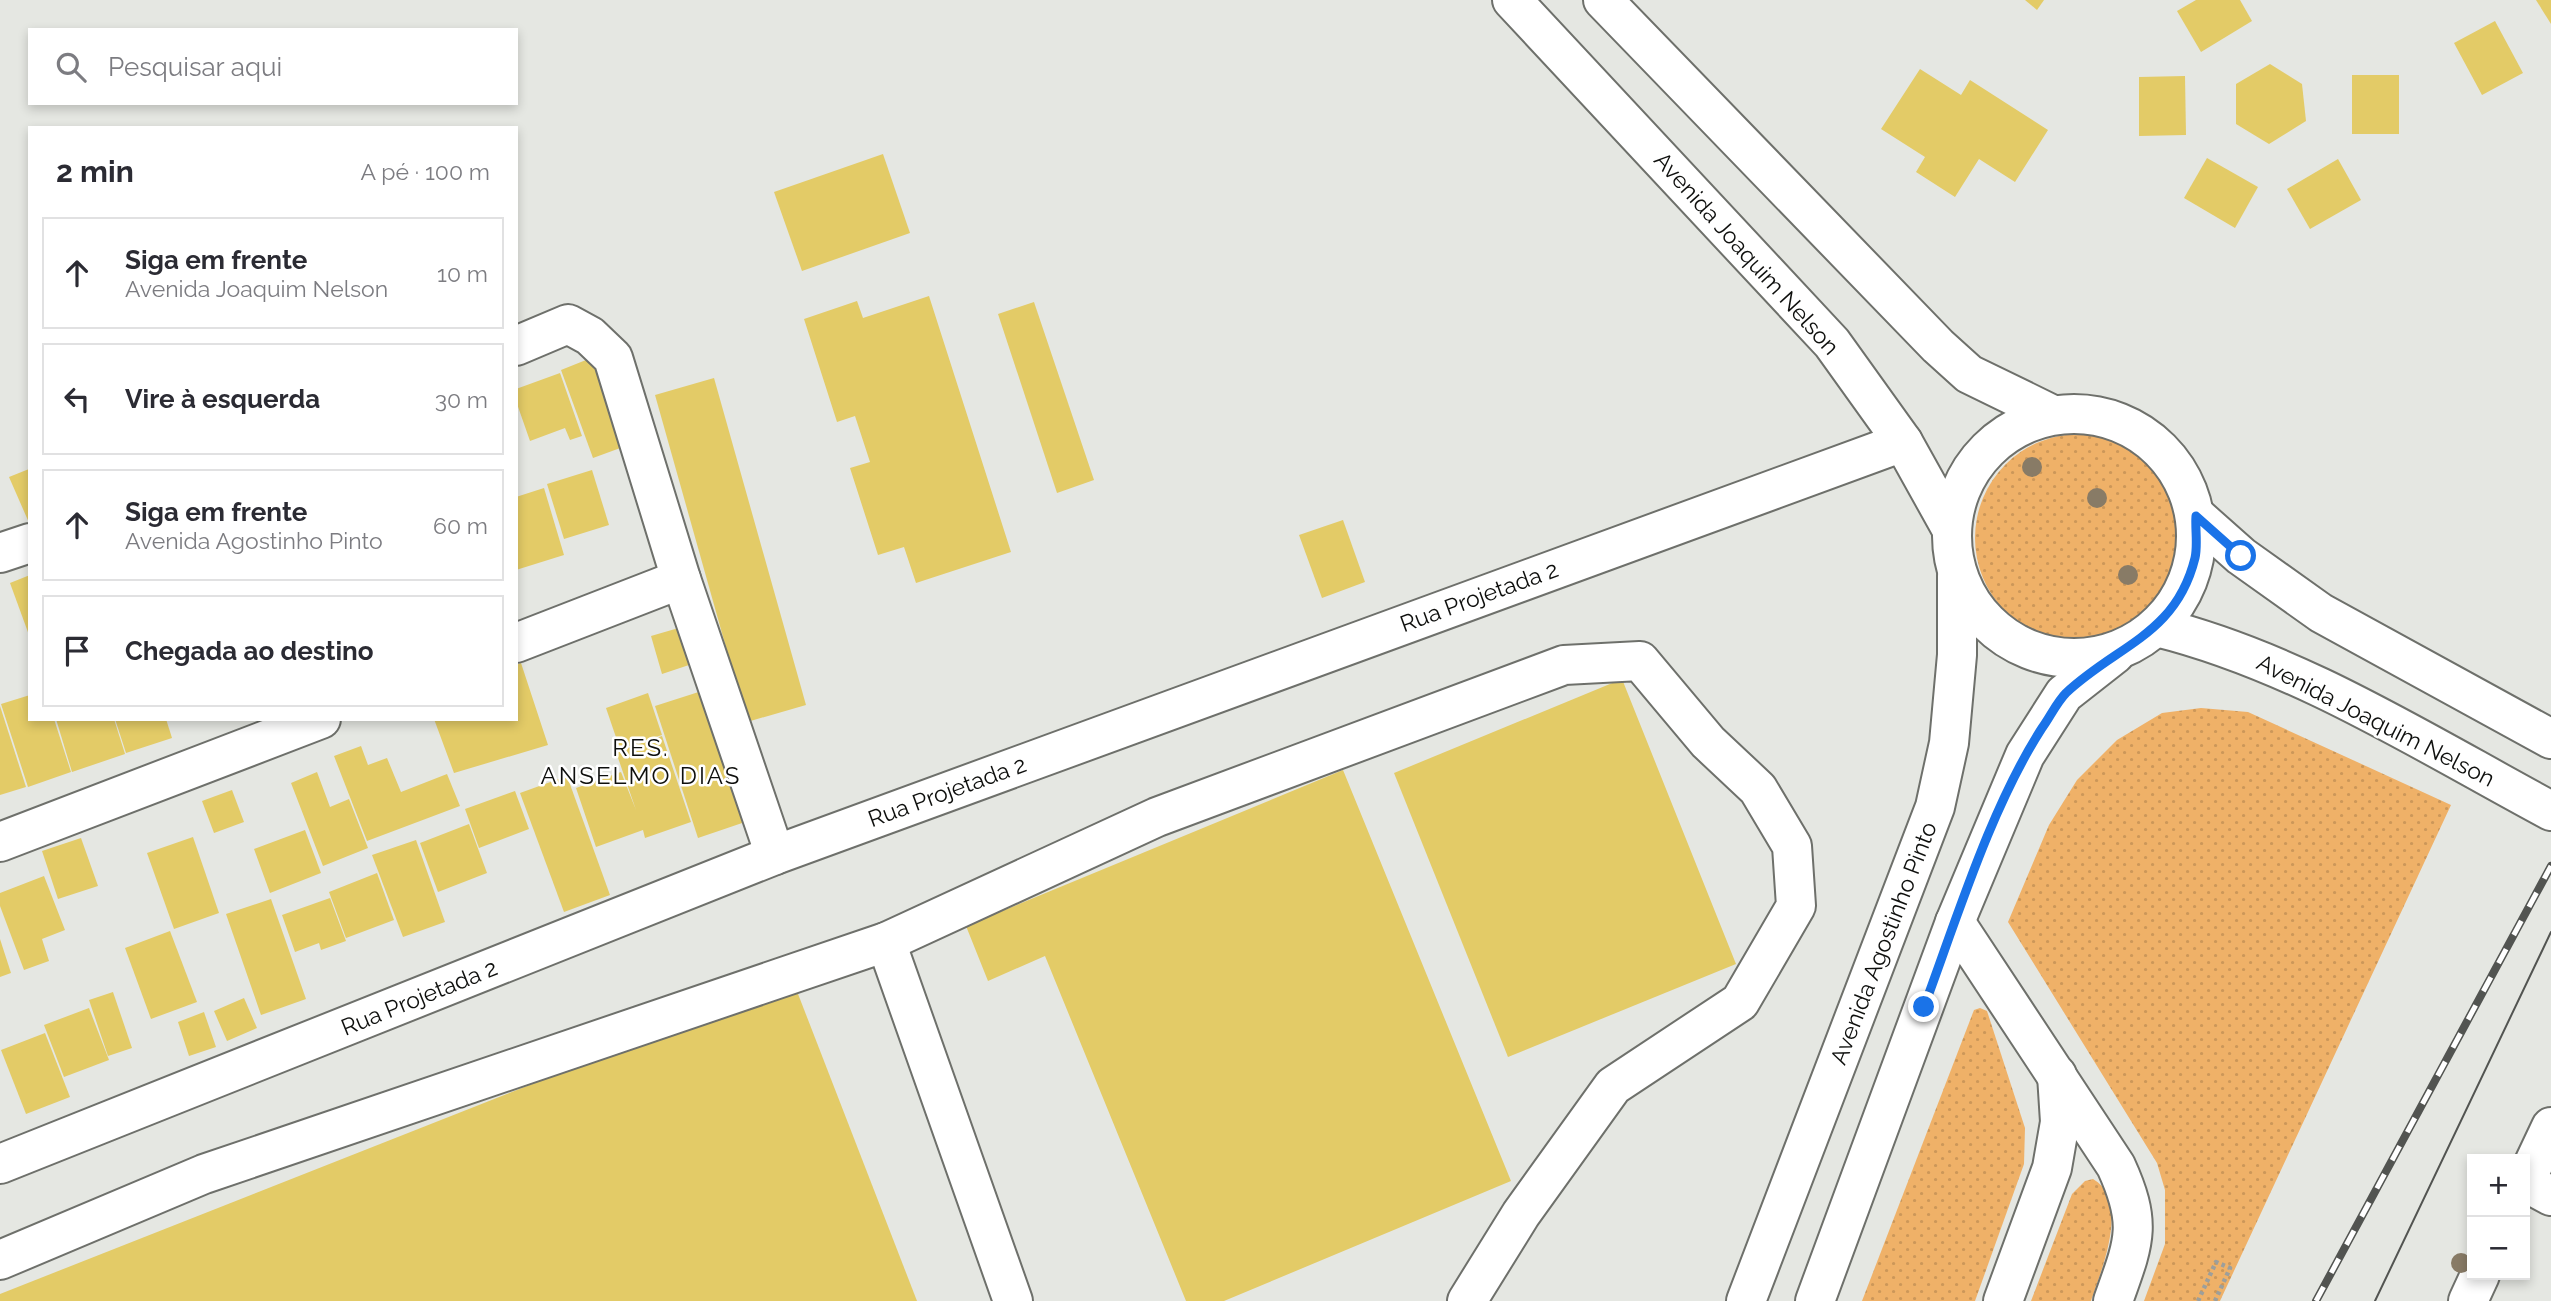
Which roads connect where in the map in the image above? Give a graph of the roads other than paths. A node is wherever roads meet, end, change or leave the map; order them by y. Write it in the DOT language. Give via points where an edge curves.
graph roads {
  1 [pos="1512,0"];
  2 [pos="1603,0"];
  3 [pos="518,345"];
  4 [pos="2053,415"];
  5 [pos="1903,442"];
  6 [pos="2196,516"];
  7 [pos="1952,530"];
  8 [pos="28,544"];
  9 [pos="0,553"];
  10 [pos="1956,571"];
  11 [pos="681,579"];
  12 [pos="2157,626"];
  13 [pos="518,642"];
  14 [pos="2120,650"];
  15 [pos="316,721"];
  16 [pos="2551,739"];
  17 [pos="2551,811"];
  18 [pos="0,842"];
  19 [pos="775,855"];
  20 [pos="1955,922"];
  21 [pos="886,943"];
  22 [pos="2057,1075"];
  23 [pos="2551,1127"];
  24 [pos="0,1164"];
  25 [pos="2530,1171"];
  26 [pos="2530,1185"];
  27 [pos="2551,1196"];
  28 [pos="0,1260"];
  29 [pos="2478,1280"];
  30 [pos="1013,1301"];
  31 [pos="1467,1301"];
  32 [pos="1746,1301"];
  33 [pos="1815,1301"];
  34 [pos="2003,1301"];
  35 [pos="2113,1301"];
  36 [pos="2468,1301"];
  1 -- 5 [label="main road, Avenida Joaquim Nelson" via="1832,343"];
  2 -- 4 [label="main road" via="1938,346 1969,374"];
  3 -- 11 [label="main road" via="568,324 590,336 613,358"];
  4 -- 6 [label="main road" via="2091,414 2129,425 2160,447 2183,478"];
  4 -- 7 [label="main road" via="2015,429 1982,454 1961,490"];
  5 -- 7 [label="main road, Avenida Joaquim Nelson"];
  5 -- 19 [label="main road, Rua Projetada 2"];
  6 -- 12 [label="main road" via="2195,556 2182,595"];
  6 -- 16 [label="main road" via="2241,556 2321,613"];
  7 -- 10 [label="main road"];
  8 -- 9 [label="main road"];
  10 -- 14 [label="main road" via="1974,608 2003,637 2040,654 2080,659"];
  10 -- 32 [label="main road, Avenida Agostinho Pinto" via="1957,654 1949,743 1935,807"];
  11 -- 13 [label="main road"];
  11 -- 19 [label="main road"];
  12 -- 14 [label="main road"];
  12 -- 17 [label="main road, Avenida Joaquim Nelson" via="2283,668"];
  14 -- 20 [label="main road" via="2064,694 2025,755"];
  15 -- 18 [label="main road"];
  19 -- 24 [label="main road, Rua Projetada 2"];
  20 -- 22 [label="main road"];
  20 -- 33 [label="main road"];
  21 -- 28 [label="main road" via="204,1174"];
  21 -- 30 [label="main road"];
  21 -- 31 [label="main road" via="1157,817 1564,665 1640,662 1708,742 1758,789 1792,846 1796,906 1740,1002 1612,1086 1521,1214"];
  22 -- 34 [label="main road" via="2060,1122 2052,1168"];
  22 -- 35 [label="main road" via="2132,1199 2134,1229 2129,1258"];
  23 -- 25 [label="main road"];
  26 -- 27 [label="main road"];
  29 -- 36 [label="main road"];
}
